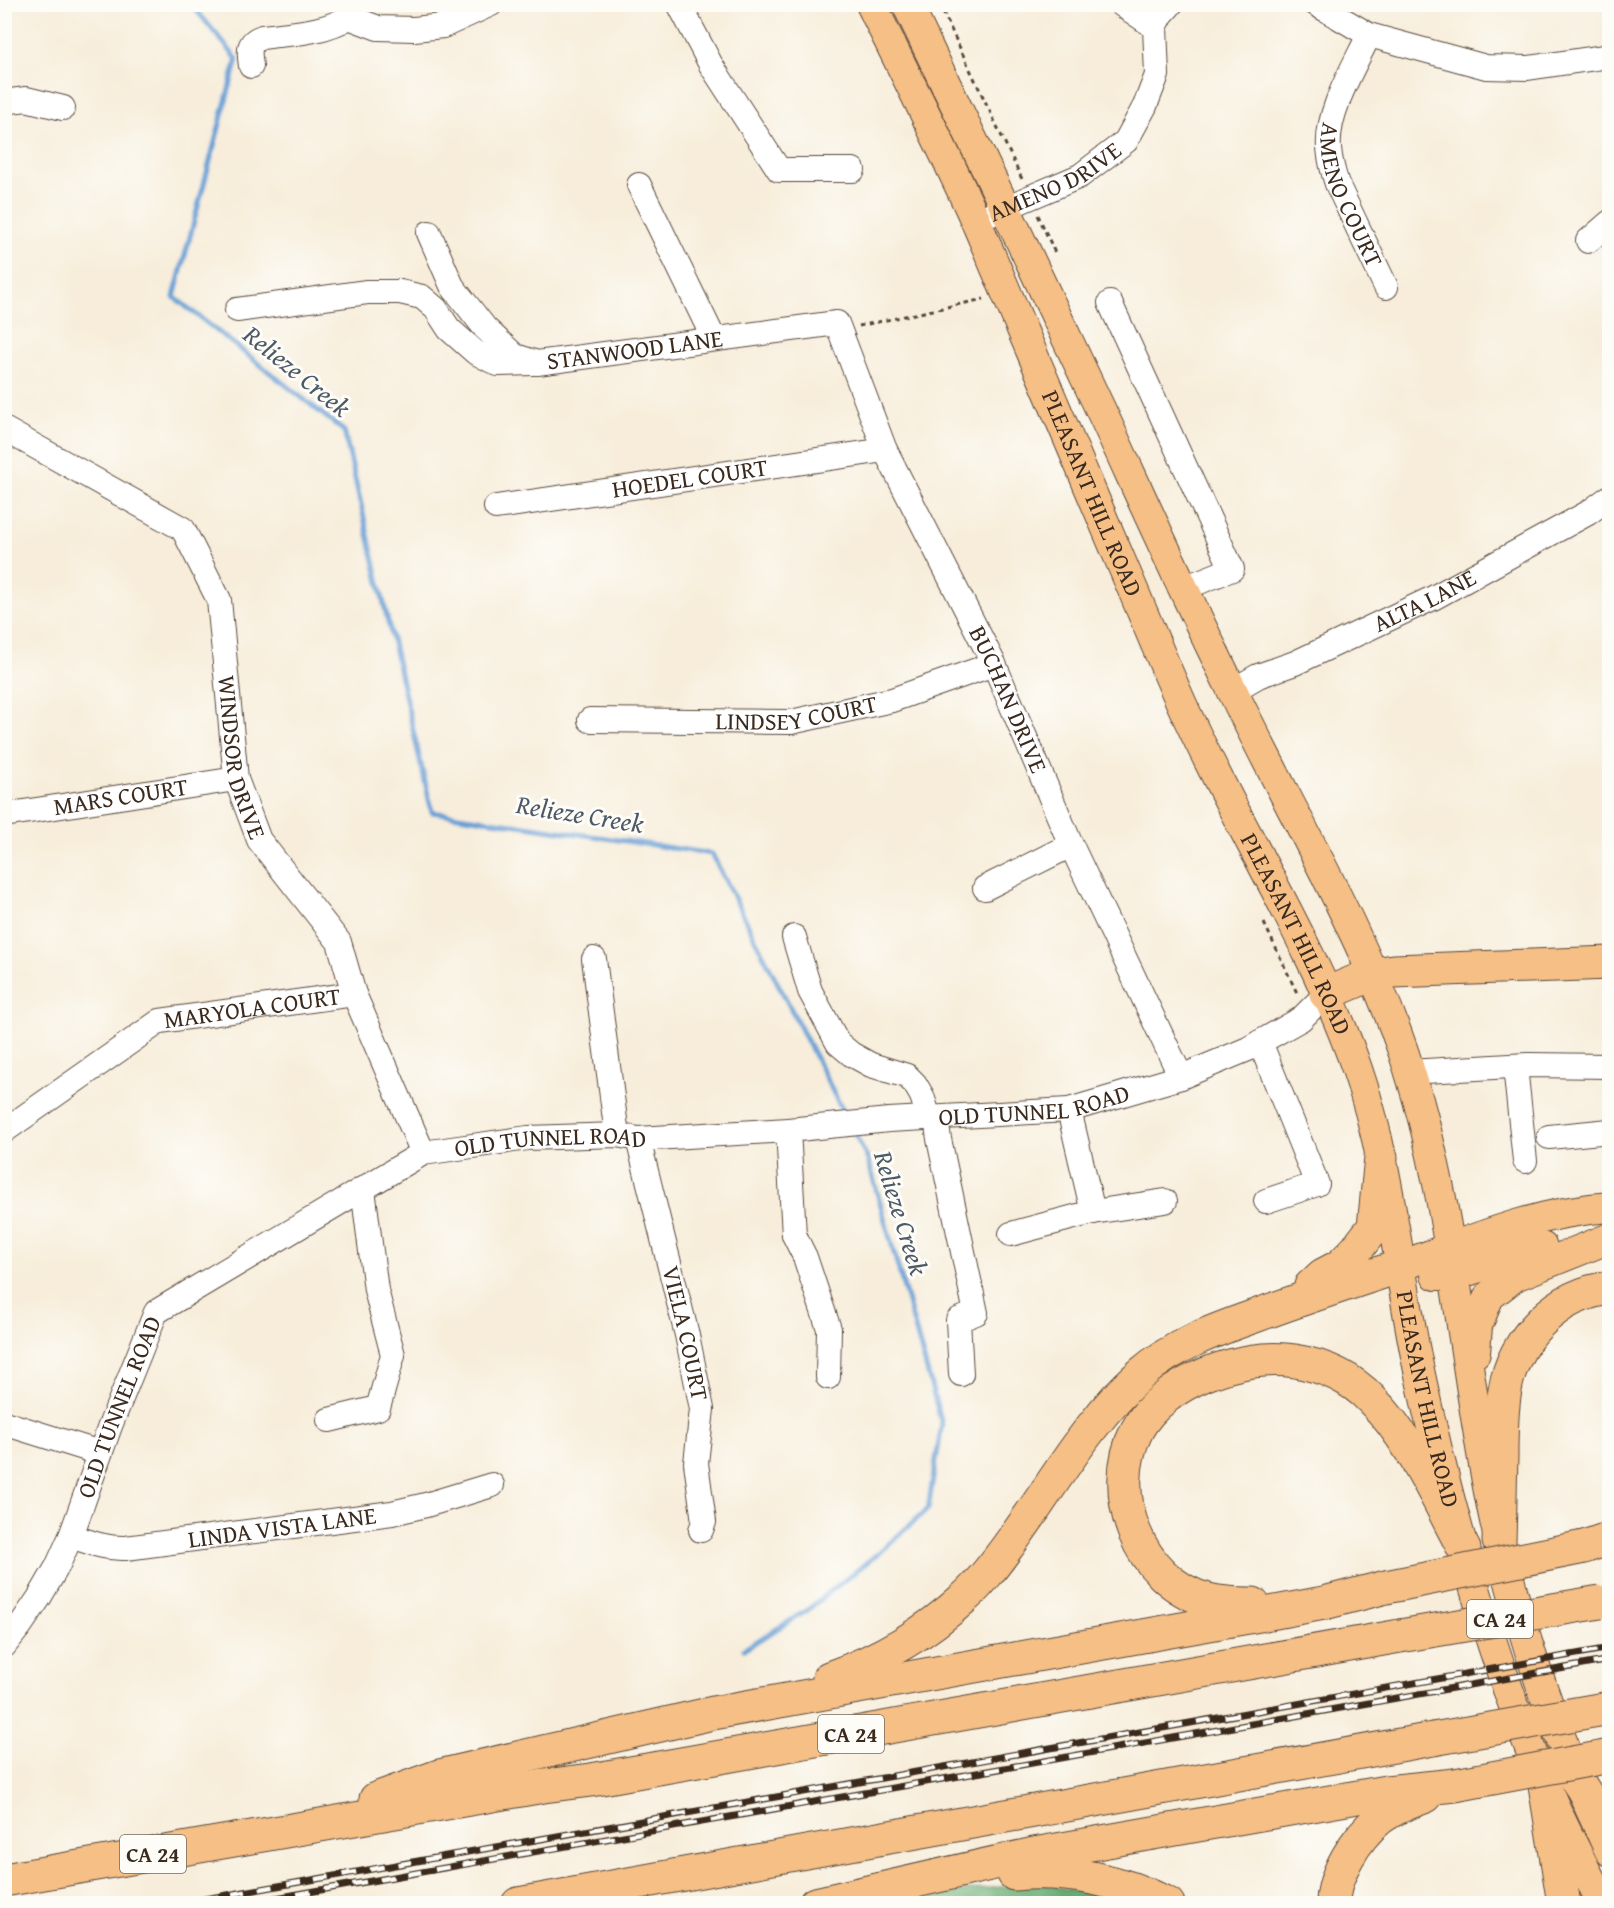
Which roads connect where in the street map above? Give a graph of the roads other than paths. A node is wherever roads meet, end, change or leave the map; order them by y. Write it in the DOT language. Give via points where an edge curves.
graph roads {
  1 [pos="491,4"];
  2 [pos="679,4"];
  3 [pos="871,4"];
  4 [pos="907,4"];
  5 [pos="1121,4"];
  6 [pos="1171,4"];
  7 [pos="1316,4"];
  8 [pos="1155,27"];
  9 [pos="1369,35"];
  10 [pos="1610,56"];
  11 [pos="251,66"];
  12 [pos="4,102"];
  13 [pos="63,108"];
  14 [pos="853,170"];
  15 [pos="639,185"];
  16 [pos="1006,208"];
  17 [pos="976,221"];
  18 [pos="1610,222"];
  19 [pos="429,233"];
  20 [pos="1588,241"];
  21 [pos="1386,287"];
  22 [pos="1110,303"];
  23 [pos="237,310"];
  24 [pos="838,327"];
  25 [pos="714,339"];
  26 [pos="537,363"];
  27 [pos="4,429"];
  28 [pos="885,450"];
  29 [pos="1610,497"];
  30 [pos="496,507"];
  31 [pos="1184,588"];
  32 [pos="994,664"];
  33 [pos="1232,691"];
  34 [pos="590,720"];
  35 [pos="236,779"];
  36 [pos="4,815"];
  37 [pos="1071,845"];
  38 [pos="985,888"];
  39 [pos="794,937"];
  40 [pos="594,959"];
  41 [pos="1610,963"];
  42 [pos="1373,974"];
  43 [pos="354,994"];
  44 [pos="1326,994"];
  45 [pos="1260,1042"];
  46 [pos="1515,1066"];
  47 [pos="1610,1066"];
  48 [pos="1409,1072"];
  49 [pos="1181,1077"];
  50 [pos="1069,1110"];
  51 [pos="932,1118"];
  52 [pos="788,1130"];
  53 [pos="4,1131"];
  54 [pos="1610,1131"];
  55 [pos="628,1137"];
  56 [pos="1549,1137"];
  57 [pos="423,1153"];
  58 [pos="1381,1158"];
  59 [pos="1526,1161"];
  60 [pos="363,1189"];
  61 [pos="1266,1201"];
  62 [pos="1165,1202"];
  63 [pos="1610,1207"];
  64 [pos="1093,1212"];
  65 [pos="1011,1234"];
  66 [pos="1610,1238"];
  67 [pos="1453,1261"];
  68 [pos="1401,1266"];
  69 [pos="1610,1288"];
  70 [pos="1292,1302"];
  71 [pos="961,1374"];
  72 [pos="828,1377"];
  73 [pos="1473,1397"];
  74 [pos="329,1420"];
  75 [pos="4,1423"];
  76 [pos="100,1453"];
  77 [pos="492,1485"];
  78 [pos="701,1530"];
  79 [pos="71,1536"];
  80 [pos="1499,1541"];
  81 [pos="1601,1542"];
  82 [pos="1464,1550"];
  83 [pos="1386,1587"];
  84 [pos="1605,1601"];
  85 [pos="4,1646"];
  86 [pos="1610,1708"];
  87 [pos="713,1713"];
  88 [pos="1610,1755"];
  89 [pos="1577,1780"];
  90 [pos="1455,1785"];
  91 [pos="1545,1785"];
  92 [pos="301,1827"];
  93 [pos="1610,1832"];
  94 [pos="1610,1851"];
  95 [pos="4,1880"];
  96 [pos="901,1885"];
  97 [pos="518,1904"];
  98 [pos="815,1904"];
  99 [pos="1168,1904"];
  100 [pos="1333,1904"];
  101 [pos="1564,1904"];
  102 [pos="1603,1904"];
  1 -- 11 [label="street" via="443,26 378,28 349,17 322,29 262,37 254,40 249,52"];
  2 -- 14 [label="street" via="711,65 779,170"];
  3 -- 17 [label="main road, PLEASANT HILL ROAD"];
  4 -- 16 [label="main road, PLEASANT HILL ROAD"];
  5 -- 8 [label="street"];
  6 -- 8 [label="street"];
  7 -- 9 [label="street"];
  8 -- 16 [label="street, AMENO DRIVE" via="1157,75 1126,141 1080,176"];
  9 -- 10 [label="street" via="1486,68 1528,68"];
  9 -- 21 [label="street, AMENO COURT" via="1336,106 1328,146 1338,184"];
  12 -- 13 [label="street" via="26,99"];
  15 -- 25 [label="street"];
  16 -- 17 [label="street, AMENO DRIVE"];
  16 -- 31 [label="main road, PLEASANT HILL ROAD"];
  17 -- 44 [label="main road, PLEASANT HILL ROAD" via="1185,711"];
  18 -- 20 [label="street"];
  19 -- 26 [label="street, STANWOOD LANE" via="452,286 485,328 515,356"];
  22 -- 31 [label="street" via="1232,569"];
  23 -- 26 [label="street" via="367,292 400,292 422,297 475,352 498,364"];
  24 -- 25 [label="street, STANWOOD LANE"];
  24 -- 28 [label="street, BUCHAN DRIVE"];
  25 -- 26 [label="street, STANWOOD LANE"];
  27 -- 35 [label="street, WINDSOR DRIVE" via="183,529 219,600"];
  28 -- 30 [label="street, HOEDEL COURT"];
  28 -- 32 [label="street, BUCHAN DRIVE"];
  29 -- 33 [label="street, ALTA LANE" via="1433,598"];
  31 -- 33 [label="main road, PLEASANT HILL ROAD"];
  32 -- 34 [label="street, LINDSEY COURT" via="892,700 791,722"];
  32 -- 37 [label="street, BUCHAN DRIVE"];
  33 -- 42 [label="main road, PLEASANT HILL ROAD"];
  35 -- 36 [label="street, MARS COURT"];
  35 -- 43 [label="street, WINDSOR DRIVE" via="259,840 339,942"];
  37 -- 38 [label="street"];
  37 -- 49 [label="street, BUCHAN DRIVE"];
  39 -- 51 [label="street" via="810,991 838,1043 871,1065 907,1076"];
  40 -- 55 [label="street, VIELA COURT"];
  41 -- 42 [label="highway"];
  42 -- 44 [label="highway"];
  42 -- 48 [label="main road, PLEASANT HILL ROAD"];
  43 -- 53 [label="street, MARYOLA COURT" via="160,1021"];
  43 -- 57 [label="street, WINDSOR DRIVE"];
  44 -- 45 [label="street, OLD TUNNEL ROAD" via="1301,1019"];
  44 -- 58 [label="main road, PLEASANT HILL ROAD" via="1358,1072"];
  45 -- 49 [label="street, OLD TUNNEL ROAD"];
  45 -- 61 [label="street" via="1317,1184"];
  46 -- 47 [label="street"];
  46 -- 48 [label="street"];
  46 -- 59 [label="street"];
  48 -- 67 [label="main road, PLEASANT HILL ROAD" via="1434,1161"];
  49 -- 50 [label="street, OLD TUNNEL ROAD"];
  50 -- 51 [label="street, OLD TUNNEL ROAD"];
  50 -- 64 [label="street"];
  51 -- 52 [label="street, OLD TUNNEL ROAD"];
  51 -- 71 [label="street" via="976,1313 958,1320"];
  52 -- 55 [label="street, OLD TUNNEL ROAD"];
  52 -- 72 [label="street" via="794,1235 829,1329"];
  54 -- 56 [label="street"];
  55 -- 57 [label="street, OLD TUNNEL ROAD" via="528,1138"];
  55 -- 78 [label="street, VIELA COURT" via="687,1335 702,1409 696,1463 704,1521"];
  57 -- 60 [label="street, OLD TUNNEL ROAD"];
  58 -- 68 [label="main road, PLEASANT HILL ROAD"];
  58 -- 70 [label="highway" via="1374,1227 1340,1266"];
  60 -- 74 [label="street" via="376,1290 393,1355 378,1408"];
  60 -- 76 [label="street, OLD TUNNEL ROAD" via="156,1312"];
  62 -- 64 [label="street"];
  63 -- 67 [label="main road" via="1530,1220"];
  64 -- 65 [label="street"];
  66 -- 67 [label="main road"];
  66 -- 73 [label="main road" via="1515,1276 1489,1296 1477,1326"];
  67 -- 68 [label="main road" via="1425,1274"];
  67 -- 73 [label="main road, PLEASANT HILL ROAD"];
  68 -- 70 [label="highway"];
  68 -- 82 [label="main road, PLEASANT HILL ROAD" via="1429,1415"];
  69 -- 80 [label="highway" via="1574,1297 1546,1316 1514,1363 1505,1388 1502,1419"];
  70 -- 87 [label="highway" via="1205,1335 1143,1372 1089,1430 995,1563 966,1596 932,1625 857,1668"];
  73 -- 80 [label="main road, PLEASANT HILL ROAD"];
  75 -- 76 [label="street"];
  76 -- 79 [label="street, OLD TUNNEL ROAD"];
  77 -- 79 [label="street, LINDA VISTA LANE" via="392,1513 126,1548 113,1549"];
  79 -- 85 [label="street, OLD TUNNEL ROAD" via="39,1598"];
  80 -- 89 [label="main road, PLEASANT HILL ROAD" via="1533,1660"];
  81 -- 83 [label="highway, bridge"];
  82 -- 83 [label="highway" via="1410,1449 1390,1422 1372,1399 1349,1380 1322,1368 1293,1361 1261,1360 1229,1367 1172,1392 1137,1429 1128,1454 1125,1506 1146,1555 1182,1589 1206,1600 1233,1605"];
  82 -- 91 [label="main road, PLEASANT HILL ROAD" via="1498,1658"];
  83 -- 87 [label="highway" via="1324,1603"];
  84 -- 92 [label="highway, CA 24, bridge" via="591,1780"];
  86 -- 97 [label="highway, bridge"];
  87 -- 92 [label="highway" via="439,1776"];
  88 -- 90 [label="highway, bridge"];
  89 -- 93 [label="highway"];
  89 -- 94 [label="main road, PLEASANT HILL ROAD"];
  90 -- 96 [label="highway" via="1386,1792 1034,1854"];
  90 -- 100 [label="highway" via="1406,1803 1379,1819 1355,1845 1340,1870"];
  91 -- 101 [label="highway"];
  91 -- 102 [label="main road, PLEASANT HILL ROAD"];
  92 -- 95 [label="highway, CA 24"];
  96 -- 98 [label="highway"];
  96 -- 99 [label="highway" via="1029,1872 1064,1874 1133,1888"];
}
